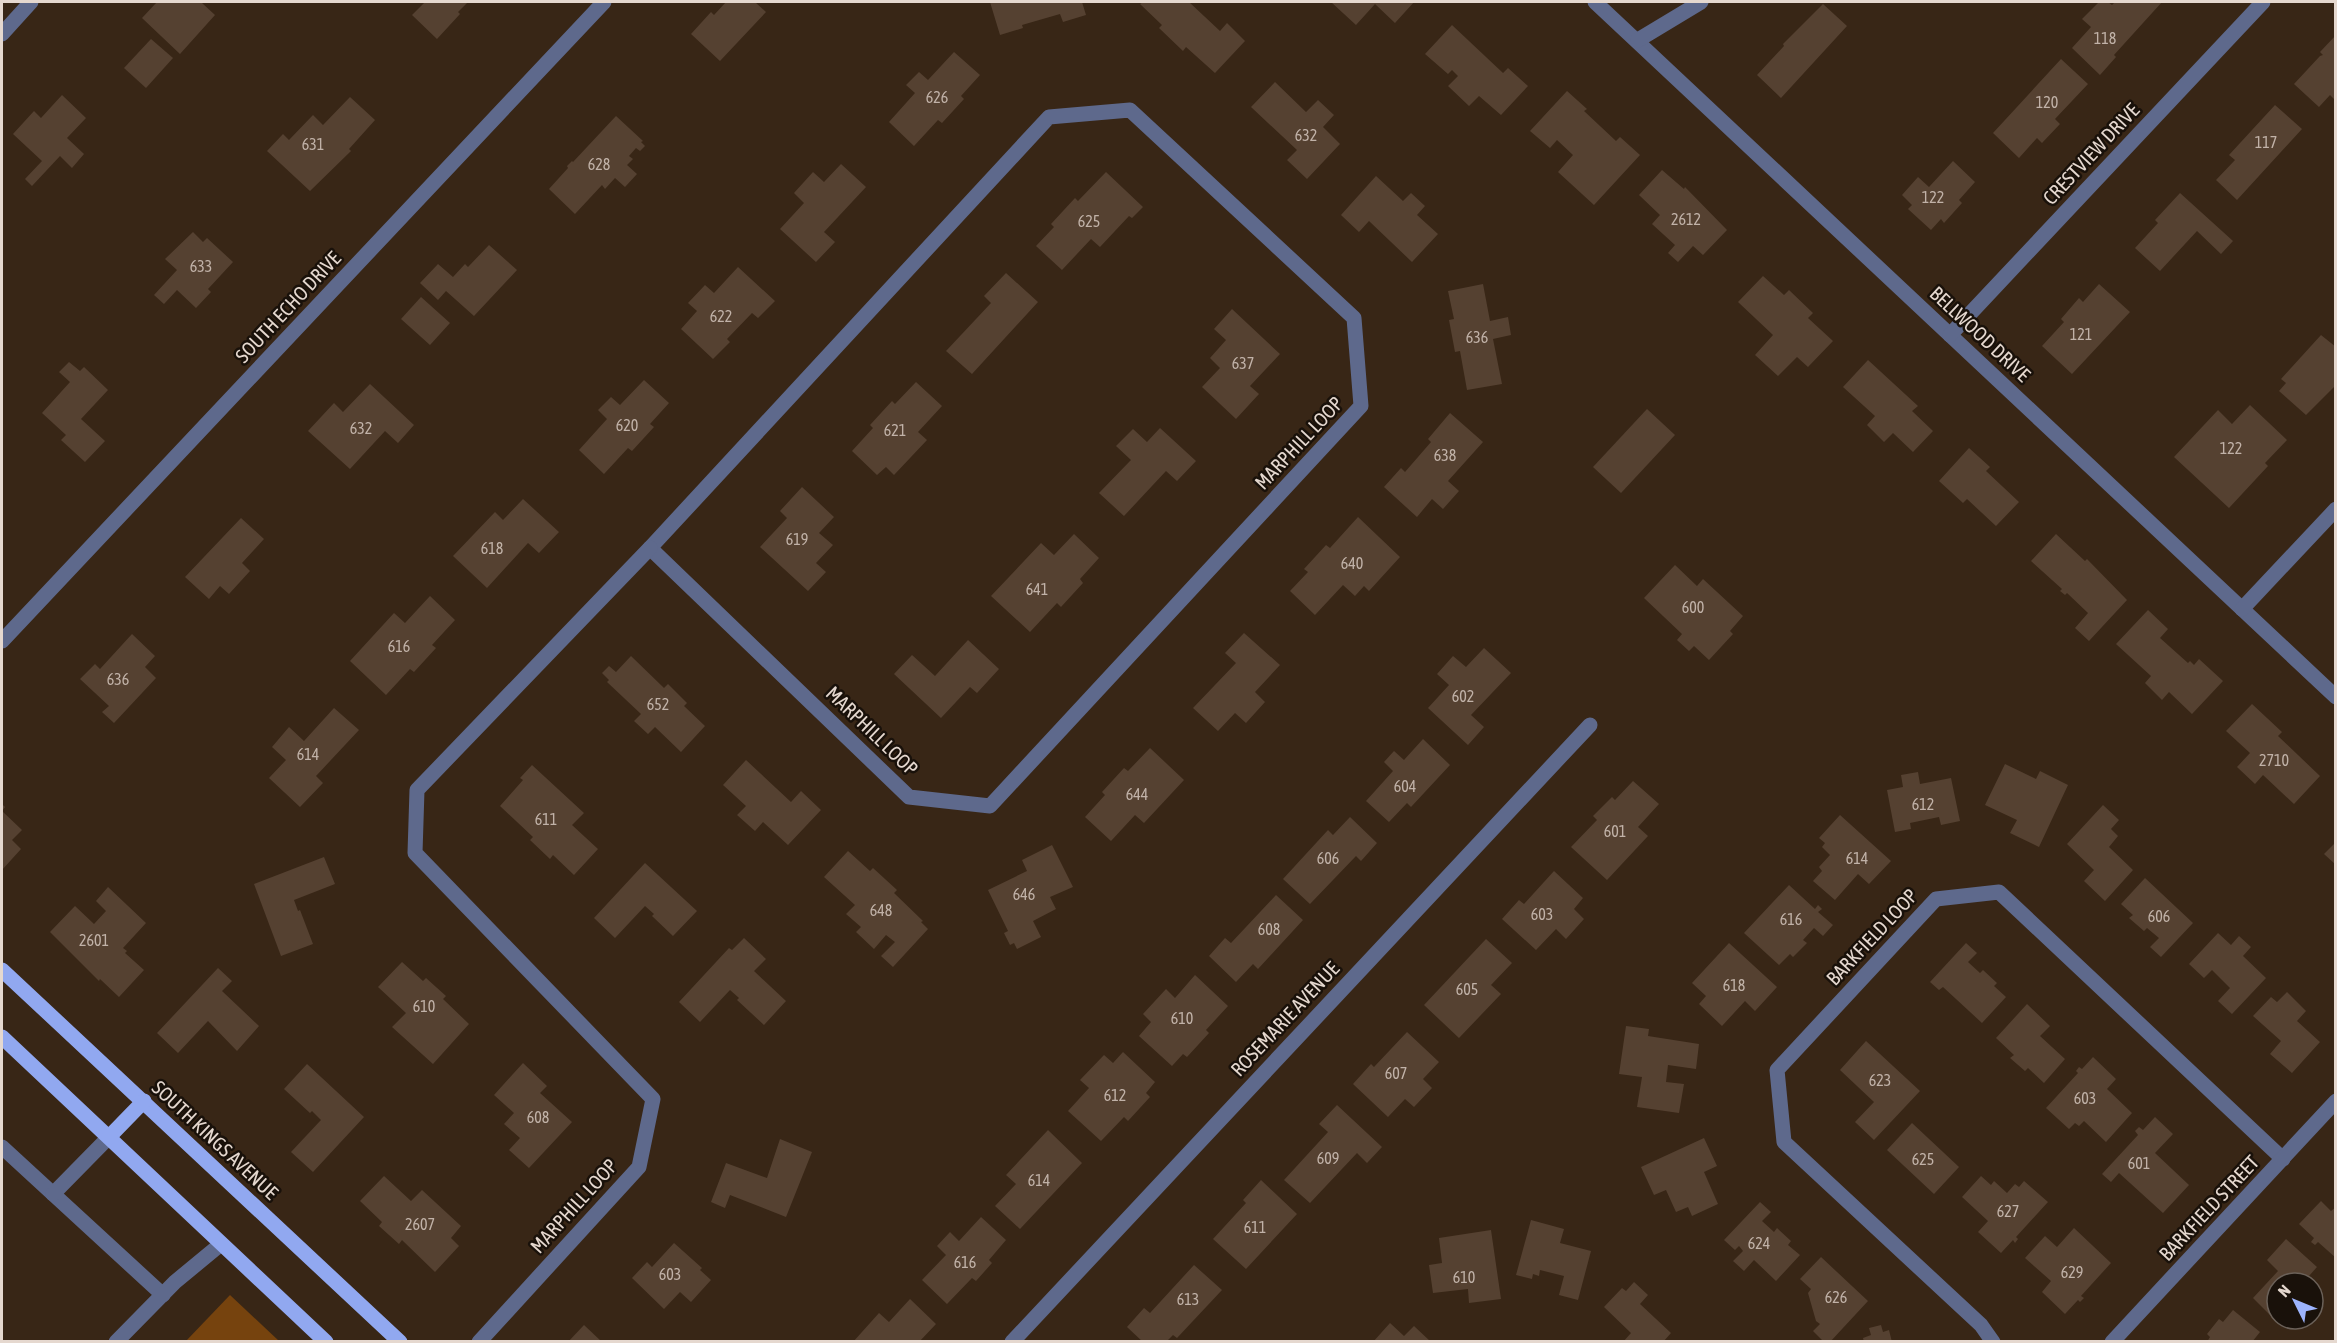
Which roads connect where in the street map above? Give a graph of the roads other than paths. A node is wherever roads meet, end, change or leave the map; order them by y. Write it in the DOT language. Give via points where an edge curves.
graph roads {
  1 [pos="31,2"];
  2 [pos="604,2"];
  3 [pos="1595,2"];
  4 [pos="1701,2"];
  5 [pos="2264,2"];
  6 [pos="2,34"];
  7 [pos="1638,40"];
  8 [pos="1950,335"];
  9 [pos="2336,509"];
  10 [pos="650,548"];
  11 [pos="2242,609"];
  12 [pos="2,641"];
  13 [pos="2336,697"];
  14 [pos="1590,725"];
  15 [pos="2,970"];
  16 [pos="2,1037"];
  17 [pos="144,1101"];
  18 [pos="2336,1101"];
  19 [pos="109,1137"];
  20 [pos="2,1147"];
  21 [pos="2283,1159"];
  22 [pos="53,1194"];
  23 [pos="221,1244"];
  24 [pos="163,1295"];
  25 [pos="116,1341"];
  26 [pos="326,1341"];
  27 [pos="400,1341"];
  28 [pos="479,1341"];
  29 [pos="1012,1341"];
  30 [pos="1993,1341"];
  31 [pos="2112,1341"];
  1 -- 6 [label="street"];
  2 -- 12 [label="street, SOUTH ECHO DRIVE"];
  3 -- 7 [label="street, BELLWOOD DRIVE"];
  4 -- 7 [label="street"];
  5 -- 8 [label="street, CRESTVIEW DRIVE"];
  7 -- 8 [label="street, BELLWOOD DRIVE"];
  8 -- 11 [label="street, BELLWOOD DRIVE"];
  9 -- 11 [label="street"];
  10 -- 10 [label="street, MARPHILL LOOP" via="1049,117 1130,110 1354,318 1361,406 990,806 909,797"];
  10 -- 28 [label="street, MARPHILL LOOP" via="417,790 415,853 653,1099 639,1167"];
  11 -- 13 [label="street, BELLWOOD DRIVE"];
  14 -- 29 [label="street, ROSEMARIE AVENUE"];
  15 -- 17 [label="main road, SOUTH KINGS AVENUE"];
  16 -- 19 [label="main road"];
  17 -- 19 [label="main road"];
  17 -- 27 [label="main road, SOUTH KINGS AVENUE"];
  18 -- 21 [label="street, BARKFIELD STREET"];
  19 -- 22 [label="street"];
  19 -- 23 [label="main road"];
  20 -- 22 [label="street"];
  21 -- 30 [label="street, BARKFIELD LOOP" via="1999,892 1936,899 1777,1070 1784,1142 1981,1325"];
  21 -- 31 [label="street, BARKFIELD STREET"];
  22 -- 24 [label="street"];
  23 -- 24 [label="street"];
  23 -- 26 [label="main road"];
  24 -- 25 [label="street"];
}
